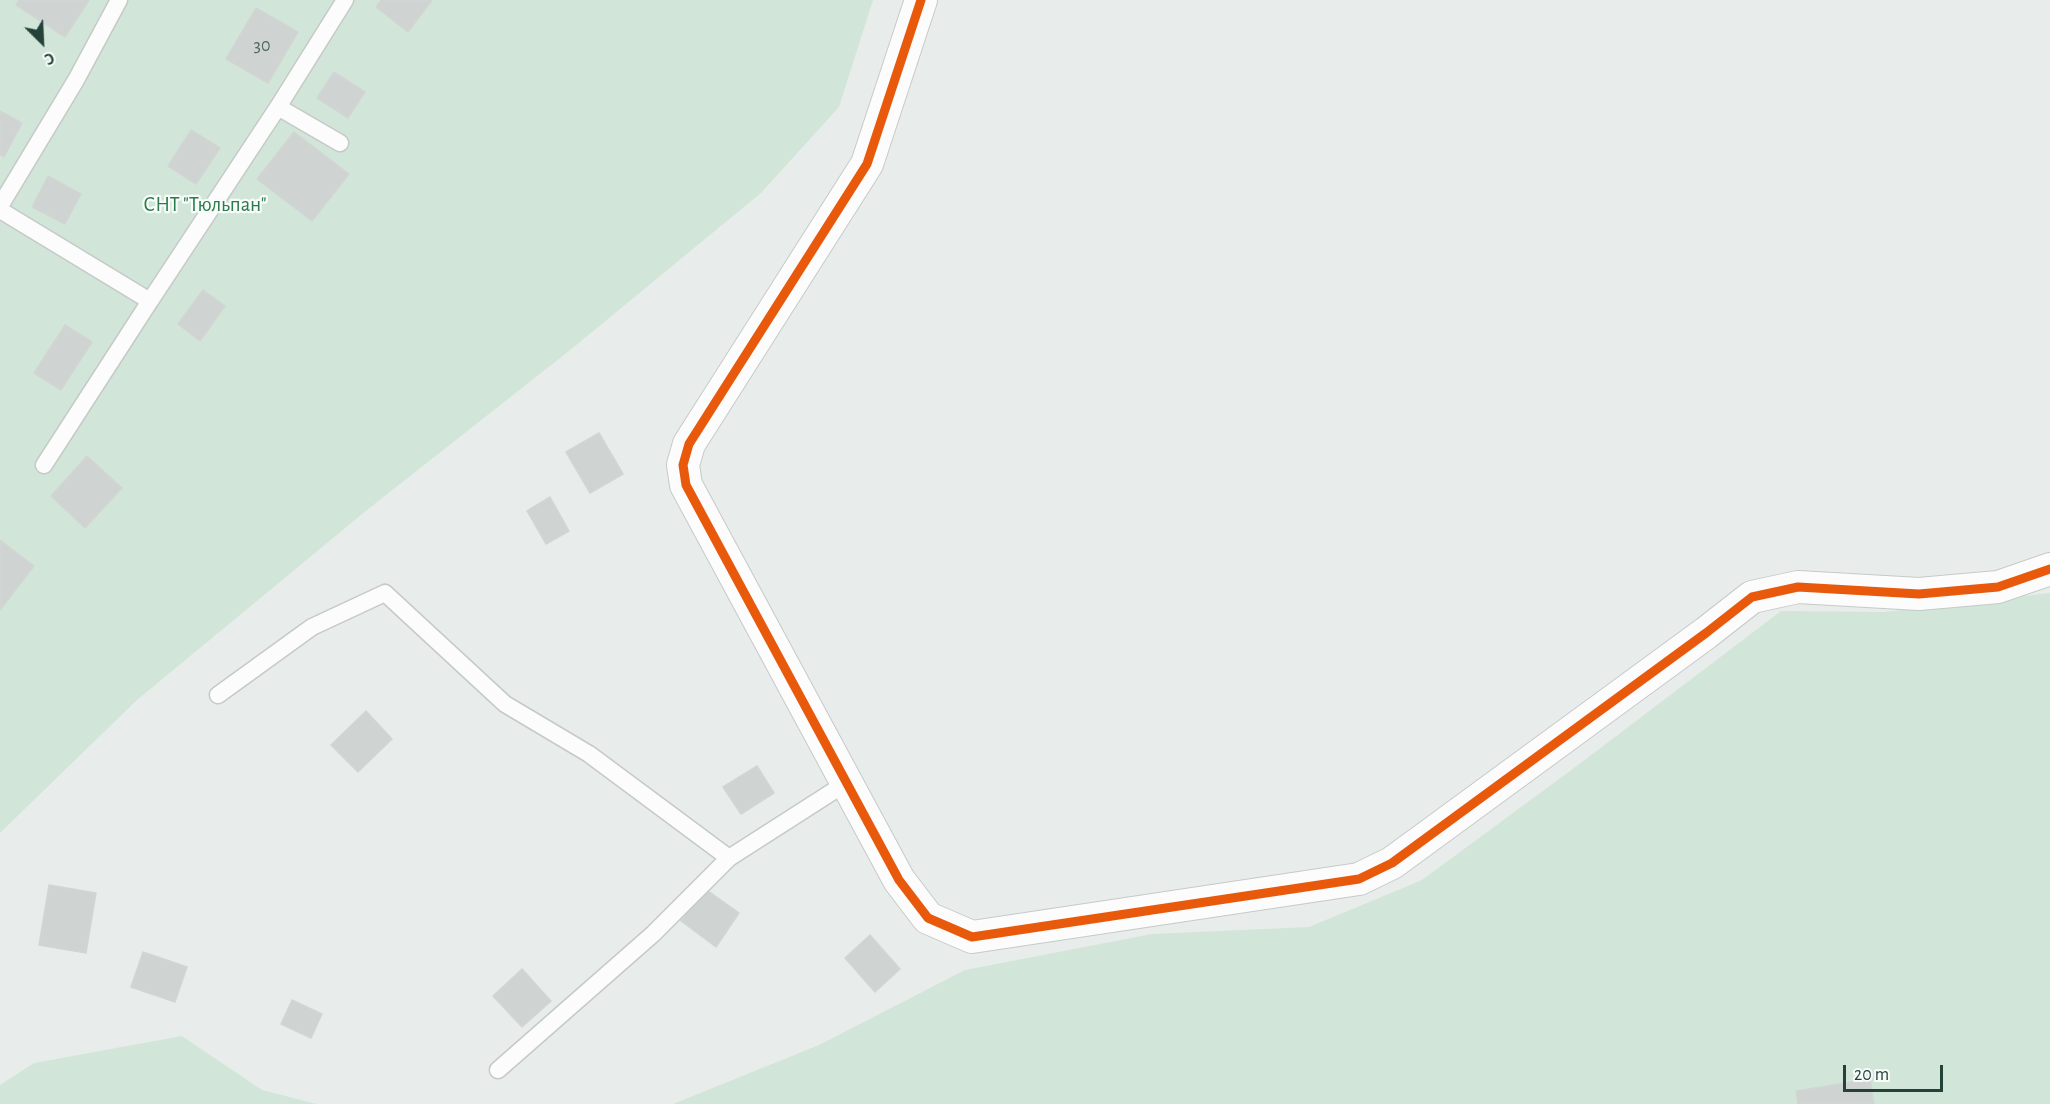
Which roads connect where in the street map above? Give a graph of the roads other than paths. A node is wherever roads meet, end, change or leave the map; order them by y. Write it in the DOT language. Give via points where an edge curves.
graph roads {
  1 [pos="119,0"];
  2 [pos="345,0"];
  3 [pos="921,0"];
  4 [pos="278,107"];
  5 [pos="340,143"];
  6 [pos="0,206"];
  7 [pos="0,210"];
  8 [pos="150,301"];
  9 [pos="44,465"];
  10 [pos="2050,569"];
  11 [pos="218,695"];
  12 [pos="846,783"];
  13 [pos="729,858"];
  14 [pos="498,1070"];
  1 -- 6 [label="lane"];
  2 -- 4 [label="lane"];
  3 -- 12 [label="street" via="867,164 689,444 683,465 686,485"];
  4 -- 5 [label="lane"];
  4 -- 8 [label="lane"];
  7 -- 8 [label="lane"];
  8 -- 9 [label="lane"];
  10 -- 12 [label="street" via="1998,587 1919,594 1798,587 1752,597 1392,863 1359,879 972,937 928,918 899,880"];
  11 -- 13 [label="lane" via="312,627 385,593 505,704 589,754"];
  12 -- 13 [label="lane"];
  13 -- 14 [label="lane" via="653,934"];
}
